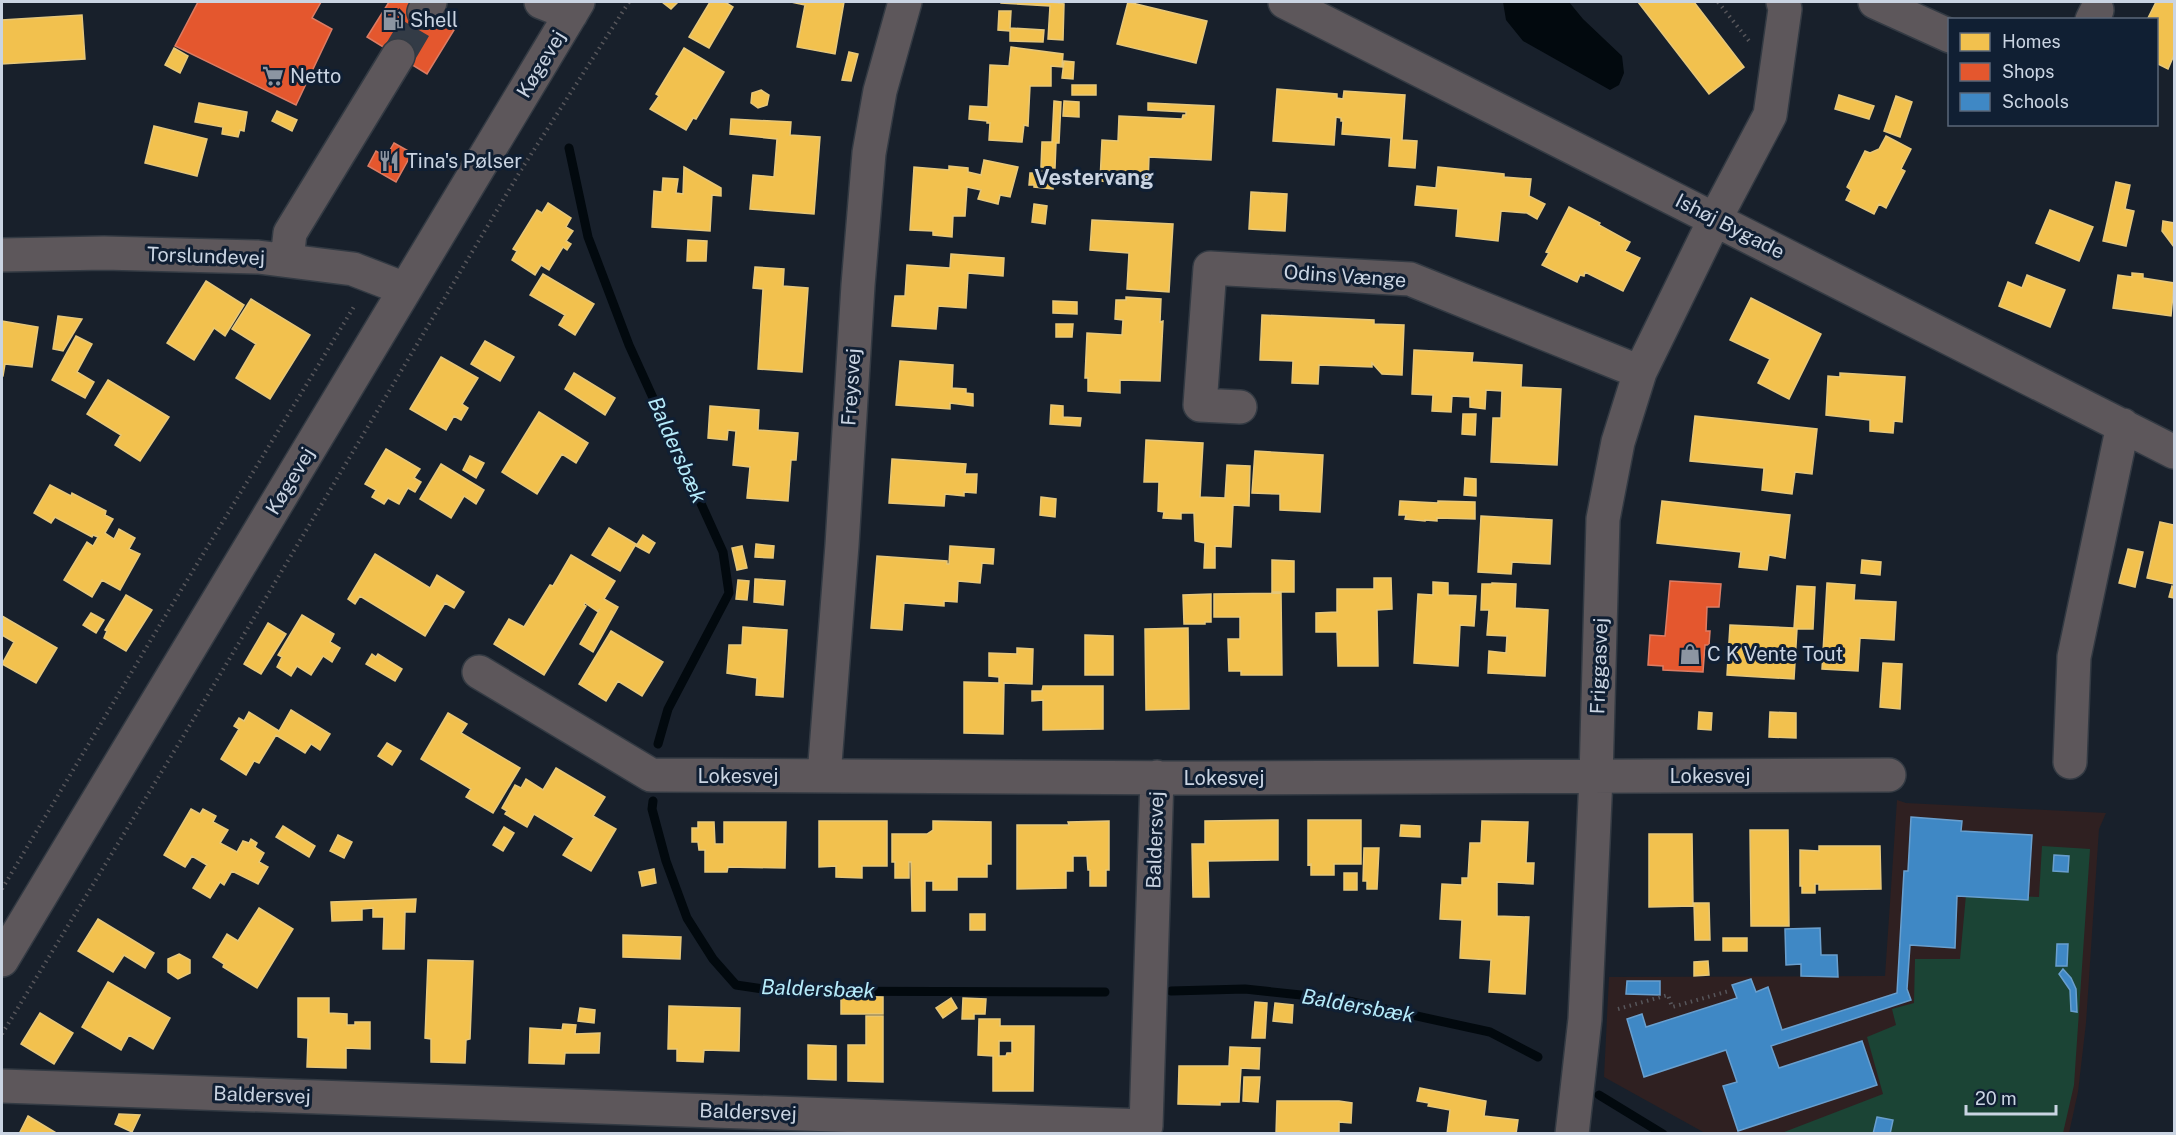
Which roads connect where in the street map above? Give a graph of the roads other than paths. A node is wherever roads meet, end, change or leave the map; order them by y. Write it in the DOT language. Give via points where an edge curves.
graph roads {
  1 [pos="541,2"];
  2 [pos="905,2"];
  3 [pos="1285,2"];
  4 [pos="1783,2"];
  5 [pos="1875,2"];
  6 [pos="575,8"];
  7 [pos="1948,35"];
  8 [pos="398,56"];
  9 [pos="1715,219"];
  10 [pos="2,255"];
  11 [pos="287,260"];
  12 [pos="405,289"];
  13 [pos="1640,372"];
  14 [pos="1240,407"];
  15 [pos="2123,425"];
  16 [pos="2175,452"];
  17 [pos="479,672"];
  18 [pos="2070,762"];
  19 [pos="1889,775"];
  20 [pos="824,776"];
  21 [pos="1157,777"];
  22 [pos="1596,777"];
  23 [pos="2,960"];
  24 [pos="2,1086"];
  25 [pos="1572,1134"];
  1 -- 6 [label="street"];
  2 -- 20 [label="street, Freysvej" via="880,90 869,153"];
  3 -- 9 [label="street, Ishøj Bygade"];
  4 -- 9 [label="street, Friggasvej" via="1779,64 1770,116"];
  5 -- 7 [label="street"];
  6 -- 12 [label="street, Køgevej"];
  8 -- 11 [label="street" via="290,233"];
  9 -- 13 [label="street, Friggasvej"];
  9 -- 15 [label="street, Ishøj Bygade"];
  10 -- 11 [label="street, Torslundevej" via="104,253"];
  11 -- 12 [label="street, Torslundevej" via="353,269"];
  12 -- 23 [label="street, Køgevej"];
  13 -- 14 [label="street, Odins Vænge" via="1410,279 1210,268 1200,405"];
  13 -- 22 [label="street, Friggasvej" via="1618,442 1603,519"];
  15 -- 16 [label="street, Ishøj Bygade"];
  15 -- 18 [label="street" via="2074,657"];
  17 -- 20 [label="street, Lokesvej" via="651,775"];
  19 -- 22 [label="street, Lokesvej"];
  20 -- 21 [label="street, Lokesvej"];
  21 -- 22 [label="street, Lokesvej"];
  21 -- 24 [label="street, Baldersvej" via="1146,1126"];
  22 -- 25 [label="street, Friggasvej" via="1585,1019"];
}
